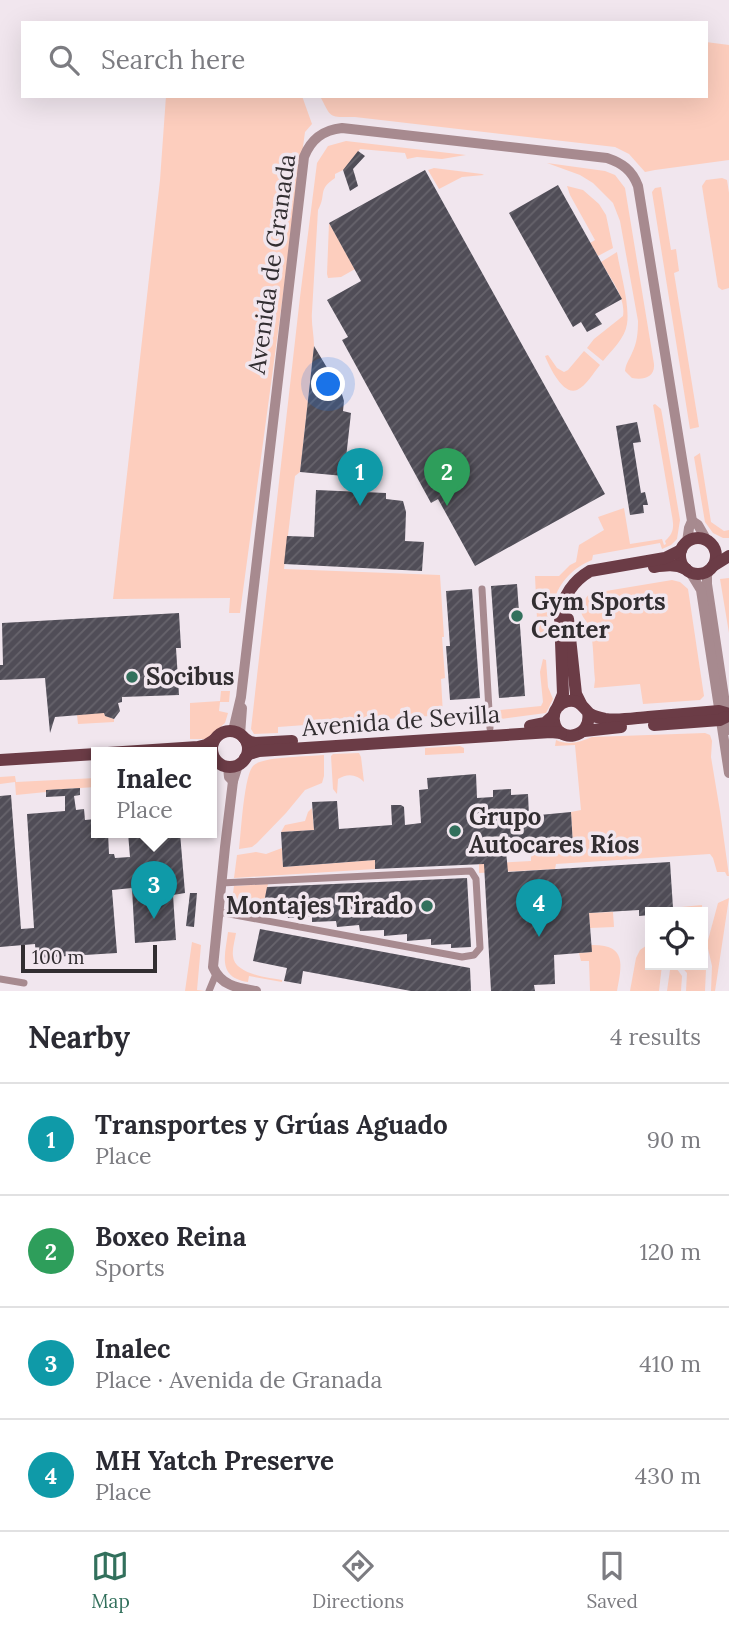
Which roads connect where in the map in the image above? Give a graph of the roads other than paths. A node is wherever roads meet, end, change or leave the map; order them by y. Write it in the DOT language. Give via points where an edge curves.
graph roads {
  1 [pos="692,521"];
  2 [pos="708,541"];
  3 [pos="684,546"];
  4 [pos="729,546"];
  5 [pos="729,556"];
  6 [pos="711,567"];
  7 [pos="688,570"];
  8 [pos="482,589"];
  9 [pos="584,708"];
  10 [pos="556,710"];
  11 [pos="724,718"];
  12 [pos="490,728"];
  13 [pos="584,731"];
  14 [pos="561,733"];
  15 [pos="239,735"];
  16 [pos="214,740"];
  17 [pos="198,747"];
  18 [pos="212,747"];
  19 [pos="91,754"];
  20 [pos="0,761"];
  21 [pos="217,761"];
  22 [pos="91,762"];
  23 [pos="237,763"];
  24 [pos="0,769"];
  25 [pos="729,773"];
  26 [pos="221,883"];
  27 [pos="219,912"];
  28 [pos="216,974"];
  29 [pos="0,979"];
  30 [pos="24,983"];
  31 [pos="209,991"];
  32 [pos="256,991"];
  1 -- 2 [label="street, Avenida de Granada"];
  1 -- 3 [label="street, Avenida de Granada"];
  1 -- 15 [label="street, Avenida de Granada" via="638,186 626,167 607,158 330,130 314,140 304,157"];
  2 -- 3 [label="main road" via="696,538"];
  2 -- 4 [label="main road"];
  2 -- 6 [label="main road" via="716,556"];
  3 -- 7 [label="main road" via="681,560"];
  3 -- 10 [label="main road" via="665,558 590,571 571,587 560,616 563,694"];
  5 -- 6 [label="main road"];
  6 -- 7 [label="main road" via="700,573"];
  6 -- 11 [label="street" via="707,584"];
  7 -- 9 [label="main road" via="666,565 601,575 577,591 568,619 576,694"];
  7 -- 11 [label="street" via="701,590"];
  8 -- 12 [label="street"];
  9 -- 10 [label="main road" via="572,701"];
  9 -- 11 [label="main road" via="613,720"];
  9 -- 13 [label="main road" via="588,722"];
  10 -- 12 [label="main road, Avenida de Sevilla" via="545,723"];
  10 -- 14 [label="main road" via="555,725"];
  11 -- 13 [label="main road"];
  11 -- 25 [label="street"];
  12 -- 15 [label="main road, Avenida de Sevilla" via="255,743"];
  13 -- 14 [label="main road" via="575,736"];
  14 -- 23 [label="main road, Avenida de Sevilla" via="259,751"];
  15 -- 16 [label="main road" via="221,733"];
  15 -- 23 [label="main road" via="247,748"];
  16 -- 17 [label="main road"];
  16 -- 18 [label="main road"];
  19 -- 20 [label="main road"];
  21 -- 23 [label="main road"];
  22 -- 24 [label="main road"];
  23 -- 26 [label="street" via="229,777 233,781"];
  26 -- 27 [label="street"];
  26 -- 27 [label="street" via="471,870 476,879 480,948 474,955 461,957"];
  27 -- 28 [label="street"];
  28 -- 31 [label="street"];
  28 -- 32 [label="street" via="224,983"];
  29 -- 30 [label="street"];
}
